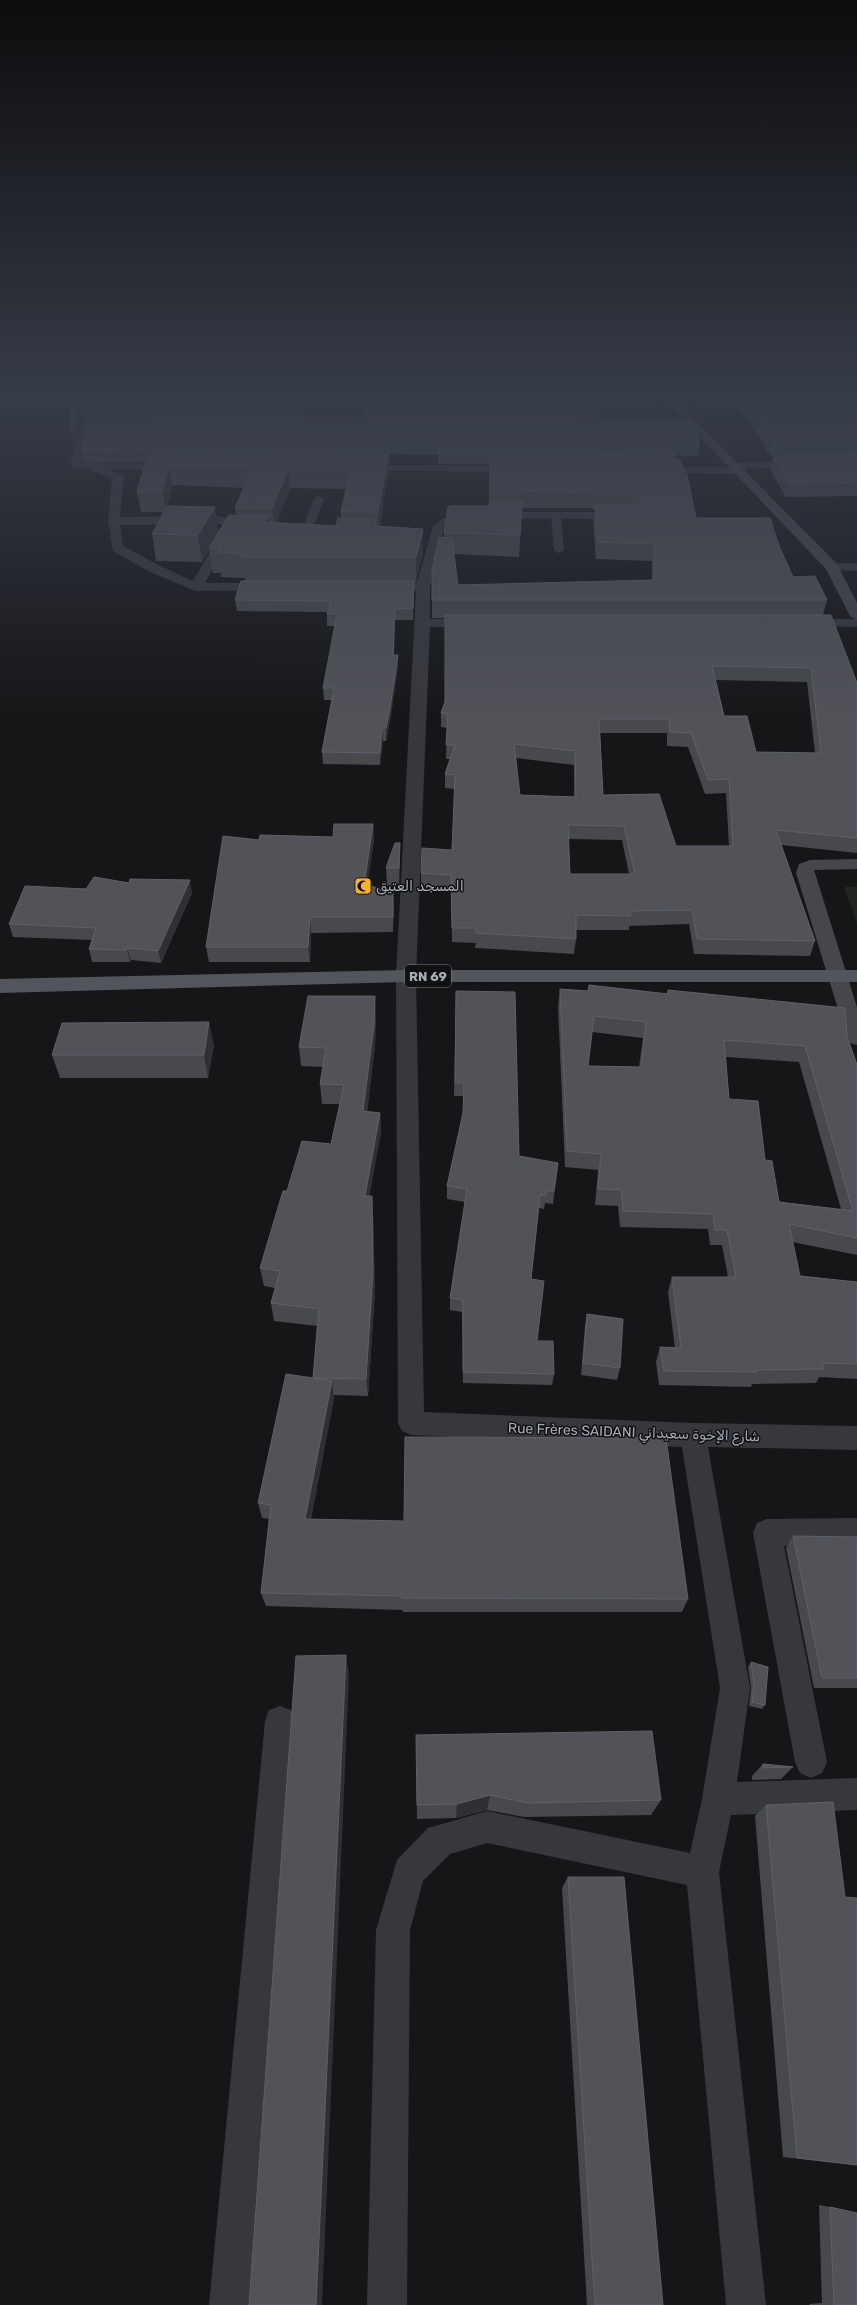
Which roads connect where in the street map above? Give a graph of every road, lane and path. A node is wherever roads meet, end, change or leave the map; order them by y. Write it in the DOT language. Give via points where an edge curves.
graph roads {
  1 [pos="115,507"];
  2 [pos="316,507"];
  3 [pos="775,507"];
  4 [pos="556,516"];
  5 [pos="627,516"];
  6 [pos="114,522"];
  7 [pos="227,533"];
  8 [pos="242,534"];
  9 [pos="289,535"];
  10 [pos="305,536"];
  11 [pos="320,536"];
  12 [pos="419,540"];
  13 [pos="434,540"];
  14 [pos="559,550"];
  15 [pos="832,567"];
  16 [pos="857,567"];
  17 [pos="196,587"];
  18 [pos="282,587"];
  19 [pos="368,587"];
  20 [pos="423,587"];
  21 [pos="857,616"];
  22 [pos="423,623"];
  23 [pos="486,623"];
  24 [pos="794,623"];
  25 [pos="857,623"];
  26 [pos="857,864"];
  27 [pos="406,976"];
  28 [pos="838,976"];
  29 [pos="857,976"];
  30 [pos="0,986"];
  31 [pos="857,1038"];
  32 [pos="693,1435"];
  33 [pos="857,1438"];
  34 [pos="857,1532"];
  35 [pos="280,1721"];
  36 [pos="811,1762"];
  37 [pos="857,1794"];
  38 [pos="718,1799"];
  39 [pos="702,1872"];
  40 [pos="229,2305"];
  41 [pos="387,2305"];
  42 [pos="746,2305"];
  1 -- 6 [label="street"];
  2 -- 10 [label="lane"];
  3 -- 15 [label="main road"];
  4 -- 5 [label="street"];
  4 -- 13 [label="street" via="487,516 461,519 446,522 437,529"];
  4 -- 14 [label="lane"];
  6 -- 7 [label="street" via="224,520 228,522"];
  6 -- 17 [label="street" via="117,548 155,569"];
  7 -- 8 [label="street"];
  7 -- 17 [label="street"];
  9 -- 10 [label="street"];
  10 -- 11 [label="street"];
  12 -- 13 [label="street"];
  13 -- 20 [label="street"];
  15 -- 16 [label="street"];
  15 -- 21 [label="main road"];
  17 -- 18 [label="street"];
  19 -- 20 [label="street"];
  20 -- 22 [label="street"];
  22 -- 23 [label="street"];
  22 -- 27 [label="street"];
  24 -- 25 [label="street"];
  26 -- 28 [label="main road" via="816,864 805,868"];
  27 -- 28 [label="main road, RN 69"];
  27 -- 30 [label="main road, RN 69"];
  27 -- 32 [label="street, Rue Frères SAIDANI شارع الإخوة سعيداني" via="411,1423"];
  28 -- 29 [label="main road, RN 69"];
  28 -- 31 [label="main road"];
  32 -- 33 [label="street, Rue Frères SAIDANI شارع الإخوة سعيداني"];
  32 -- 38 [label="street" via="735,1688"];
  34 -- 36 [label="street" via="766,1533"];
  35 -- 40 [label="street"];
  37 -- 38 [label="street"];
  38 -- 39 [label="street"];
  39 -- 41 [label="street" via="487,1826 440,1840 408,1872 393,1930"];
  39 -- 42 [label="street"];
}
